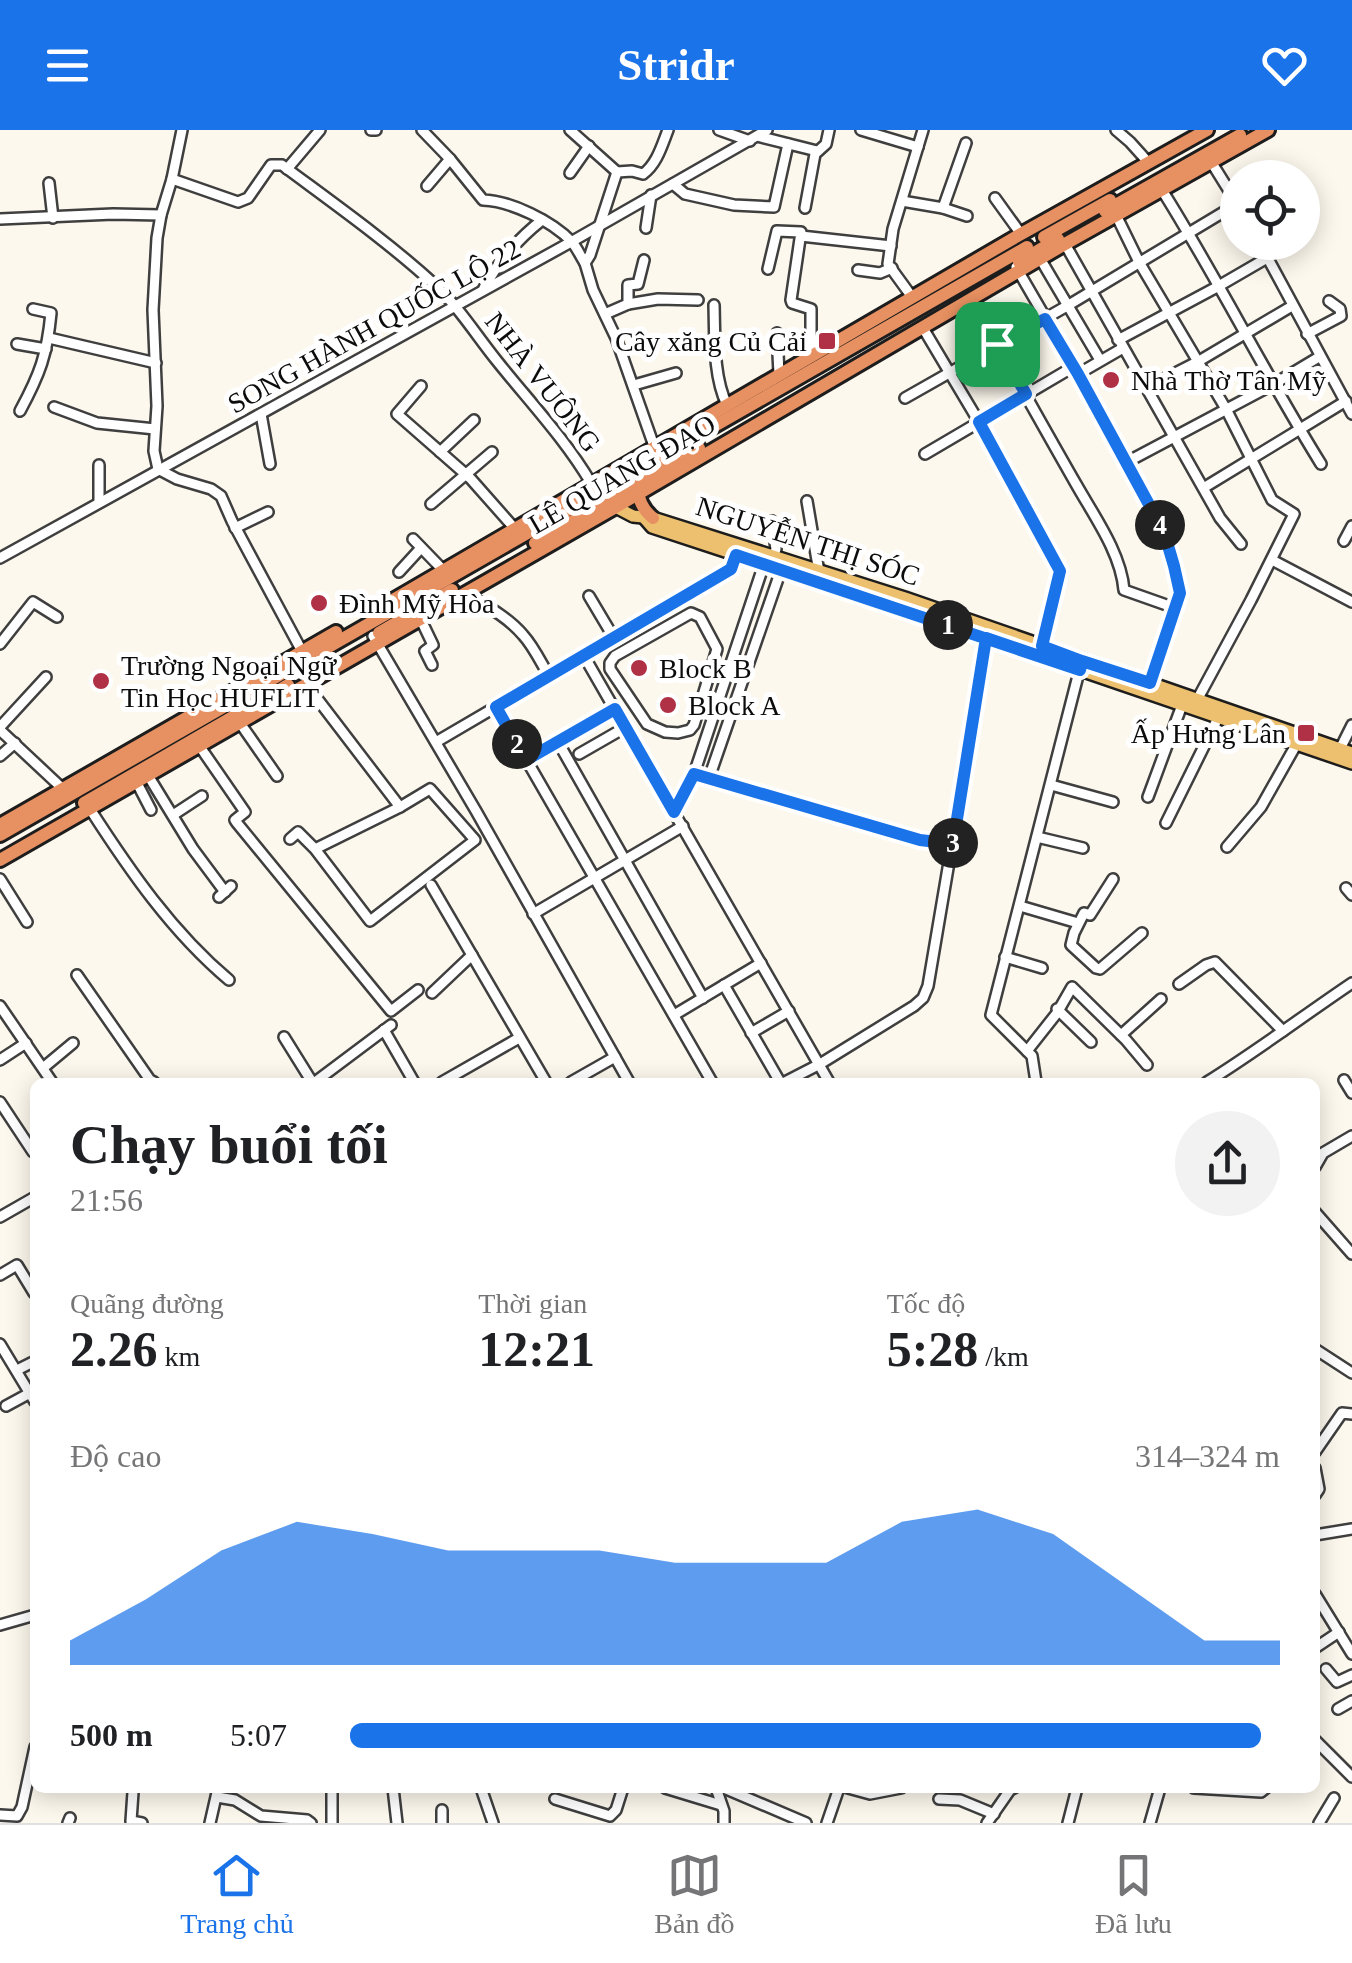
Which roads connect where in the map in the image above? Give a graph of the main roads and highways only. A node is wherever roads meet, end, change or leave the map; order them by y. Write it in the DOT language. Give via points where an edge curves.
graph roads {
  1 [pos="1207,130"];
  2 [pos="1234,130"];
  3 [pos="1250,130"];
  4 [pos="1268,130"];
  5 [pos="1208,157"];
  6 [pos="1038,255"];
  7 [pos="1017,268"];
  8 [pos="638,488"];
  9 [pos="602,496"];
  10 [pos="649,518"];
  11 [pos="769,561"];
  12 [pos="375,640"];
  13 [pos="1081,666"];
  14 [pos="198,743"];
  15 [pos="1346,751"];
  16 [pos="1352,763"];
  17 [pos="66,792"];
  18 [pos="0,825"];
  19 [pos="0,835"];
  20 [pos="0,852"];
  21 [pos="0,860"];
  1 -- 9 [label="highway, LÊ QUANG ĐẠO" via="654,446"];
  2 -- 9 [label="highway, LÊ QUANG ĐẠO"];
  3 -- 5 [label="highway, LÊ QUANG ĐẠO"];
  4 -- 5 [label="highway, LÊ QUANG ĐẠO"];
  5 -- 6 [label="highway, LÊ QUANG ĐẠO"];
  5 -- 6 [label="highway, LÊ QUANG ĐẠO" via="1162,190"];
  6 -- 7 [label="highway, LÊ QUANG ĐẠO"];
  7 -- 8 [label="highway, LÊ QUANG ĐẠO"];
  7 -- 8 [label="highway, LÊ QUANG ĐẠO"];
  8 -- 9 [label="highway, LÊ QUANG ĐẠO"];
  8 -- 10 [label="highway"];
  9 -- 10 [label="main road, NGUYỄN THỊ SÓC"];
  9 -- 12 [label="highway, LÊ QUANG ĐẠO"];
  9 -- 12 [label="highway, LÊ QUANG ĐẠO" via="465,593"];
  9 -- 17 [label="highway, LÊ QUANG ĐẠO" via="518,532"];
  10 -- 11 [label="main road, NGUYỄN THỊ SÓC"];
  10 -- 11 [label="main road, NGUYỄN THỊ SÓC" via="652,527"];
  11 -- 13 [label="main road, NGUYỄN THỊ SÓC"];
  11 -- 13 [label="main road, NGUYỄN THỊ SÓC" via="905,598"];
  12 -- 14 [label="highway, LÊ QUANG ĐẠO"];
  12 -- 14 [label="highway, LÊ QUANG ĐẠO"];
  13 -- 15 [label="main road, NGUYỄN THỊ SÓC"];
  13 -- 16 [label="main road, NGUYỄN THỊ SÓC"];
  14 -- 20 [label="highway, LÊ QUANG ĐẠO"];
  14 -- 21 [label="highway, LÊ QUANG ĐẠO"];
  17 -- 18 [label="highway, LÊ QUANG ĐẠO"];
  17 -- 19 [label="highway, LÊ QUANG ĐẠO"];
}
